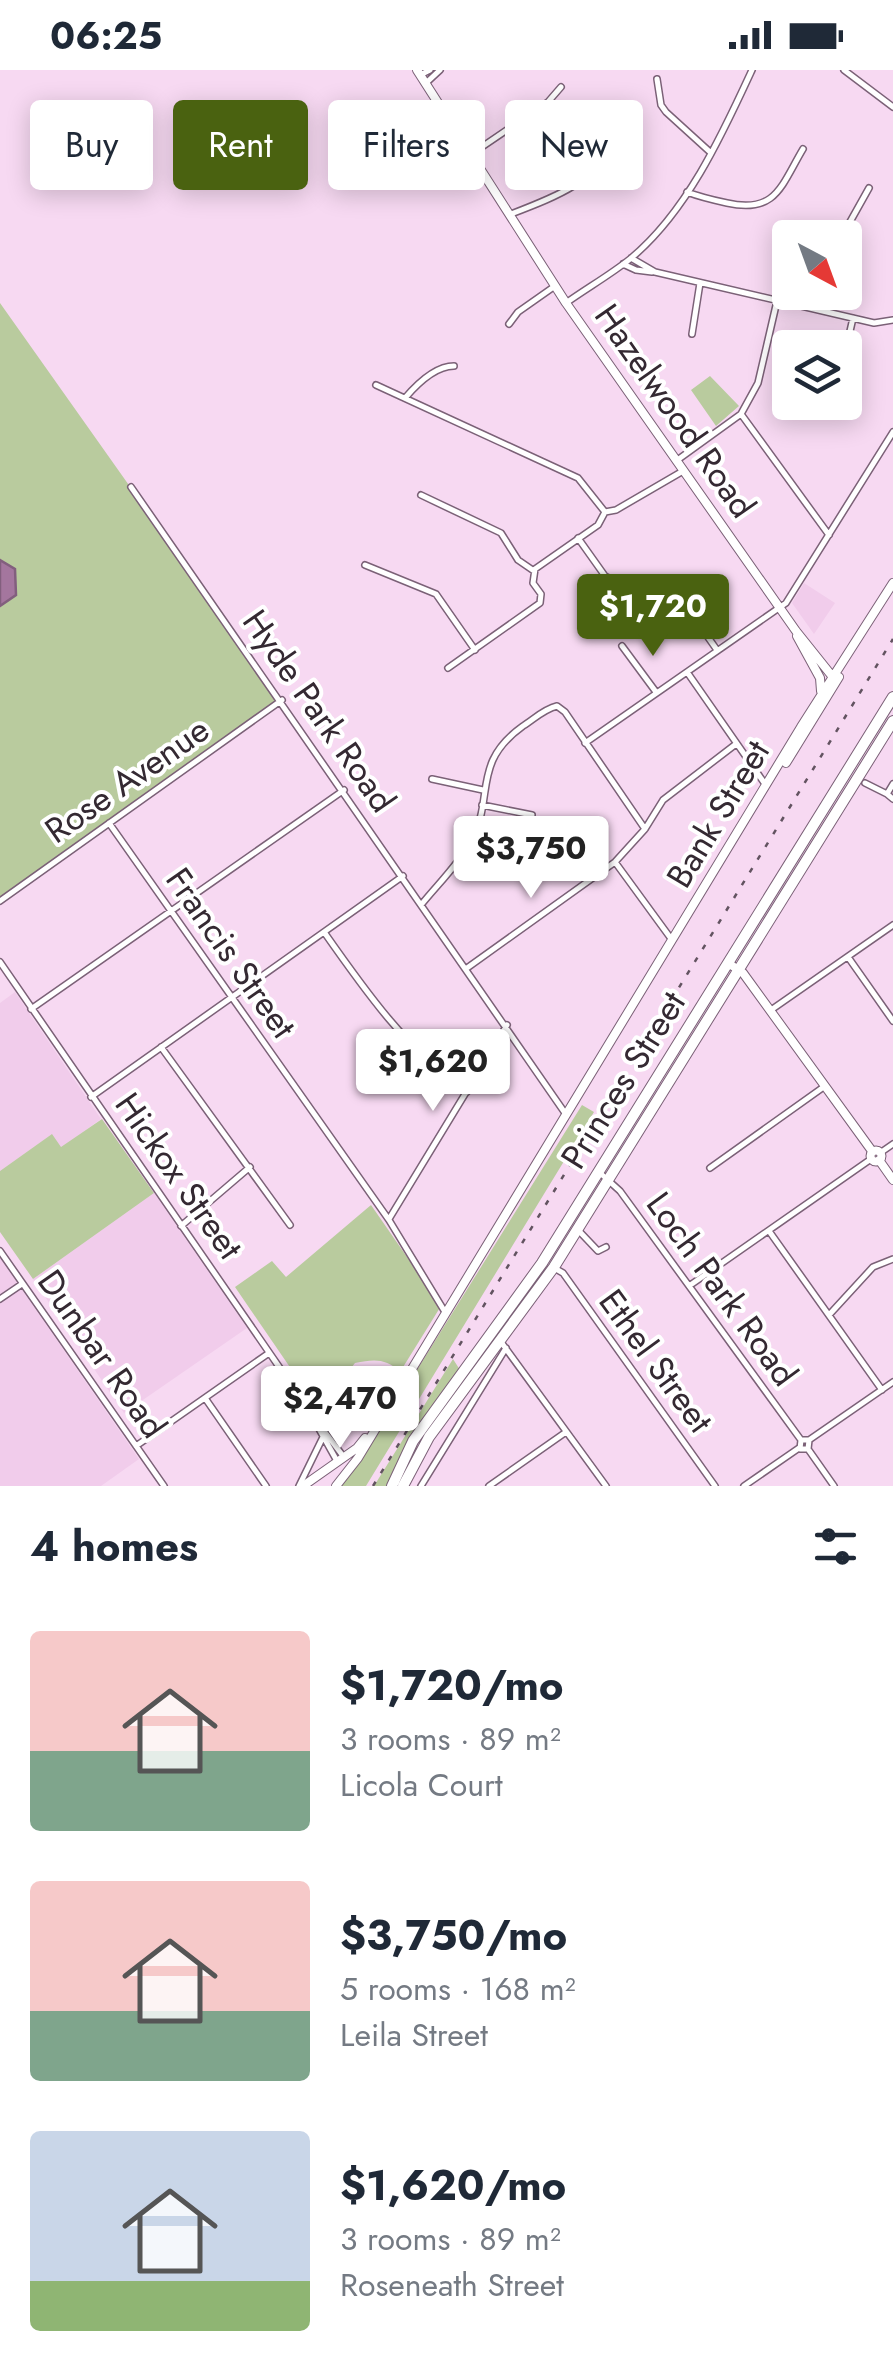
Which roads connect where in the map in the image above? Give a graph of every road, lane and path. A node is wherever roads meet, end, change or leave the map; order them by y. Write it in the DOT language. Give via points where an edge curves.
graph roads {
  1 [pos="430,70"];
  2 [pos="440,70"];
  3 [pos="752,70"];
  4 [pos="844,70"];
  5 [pos="421,76"];
  6 [pos="657,79"];
  7 [pos="561,86"];
  8 [pos="437,100"];
  9 [pos="893,107"];
  10 [pos="485,146"];
  11 [pos="803,149"];
  12 [pos="710,152"];
  13 [pos="485,173"];
  14 [pos="869,188"];
  15 [pos="569,190"];
  16 [pos="688,192"];
  17 [pos="512,217"];
  18 [pos="851,220"];
  19 [pos="632,258"];
  20 [pos="623,264"];
  21 [pos="655,272"];
  22 [pos="700,284"];
  23 [pos="554,286"];
  24 [pos="772,300"];
  25 [pos="566,303"];
  26 [pos="775,310"];
  27 [pos="820,310"];
  28 [pos="854,318"];
  29 [pos="893,320"];
  30 [pos="509,324"];
  31 [pos="851,330"];
  32 [pos="692,334"];
  33 [pos="454,366"];
  34 [pos="376,386"];
  35 [pos="405,398"];
  36 [pos="742,414"];
  37 [pos="893,432"];
  38 [pos="676,461"];
  39 [pos="683,471"];
  40 [pos="132,487"];
  41 [pos="421,495"];
  42 [pos="605,512"];
  43 [pos="829,535"];
  44 [pos="578,538"];
  45 [pos="365,565"];
  46 [pos="534,571"];
  47 [pos="613,580"];
  48 [pos="893,583"];
  49 [pos="684,603"];
  50 [pos="780,607"];
  51 [pos="622,646"];
  52 [pos="475,650"];
  53 [pos="717,650"];
  54 [pos="448,668"];
  55 [pos="687,672"];
  56 [pos="830,679"];
  57 [pos="656,692"];
  58 [pos="893,697"];
  59 [pos="282,700"];
  60 [pos="892,724"];
  61 [pos="585,743"];
  62 [pos="736,744"];
  63 [pos="432,779"];
  64 [pos="864,783"];
  65 [pos="893,784"];
  66 [pos="767,788"];
  67 [pos="344,790"];
  68 [pos="483,790"];
  69 [pos="890,796"];
  70 [pos="482,805"];
  71 [pos="532,815"];
  72 [pos="109,823"];
  73 [pos="645,829"];
  74 [pos="615,862"];
  75 [pos="403,876"];
  76 [pos="0,901"];
  77 [pos="421,905"];
  78 [pos="170,910"];
  79 [pos="893,925"];
  80 [pos="324,932"];
  81 [pos="674,942"];
  82 [pos="848,956"];
  83 [pos="0,962"];
  84 [pos="734,966"];
  85 [pos="467,968"];
  86 [pos="232,996"];
  87 [pos="32,1008"];
  88 [pos="771,1010"];
  89 [pos="893,1021"];
  90 [pos="507,1025"];
  91 [pos="406,1040"];
  92 [pos="161,1046"];
  93 [pos="374,1070"];
  94 [pos="825,1086"];
  95 [pos="467,1092"];
  96 [pos="91,1097"];
  97 [pos="566,1114"];
  98 [pos="893,1144"];
  99 [pos="876,1156"];
  100 [pos="250,1167"];
  101 [pos="710,1168"];
  102 [pos="604,1175"];
  103 [pos="893,1180"];
  104 [pos="389,1220"];
  105 [pos="290,1224"];
  106 [pos="181,1226"];
  107 [pos="577,1230"];
  108 [pos="769,1232"];
  109 [pos="606,1247"];
  110 [pos="0,1250"];
  111 [pos="893,1258"];
  112 [pos="554,1267"];
  113 [pos="23,1283"];
  114 [pos="689,1286"];
  115 [pos="0,1299"];
  116 [pos="444,1312"];
  117 [pos="830,1315"];
  118 [pos="500,1342"];
  119 [pos="269,1353"];
  120 [pos="888,1386"];
  121 [pos="893,1392"];
  122 [pos="204,1397"];
  123 [pos="372,1431"];
  124 [pos="566,1432"];
  125 [pos="326,1436"];
  126 [pos="809,1440"];
  127 [pos="800,1444"];
  128 [pos="136,1446"];
  129 [pos="808,1450"];
  130 [pos="341,1459"];
  131 [pos="350,1469"];
  132 [pos="494,1485"];
  133 [pos="164,1486"];
  134 [pos="266,1486"];
  135 [pos="302,1486"];
  136 [pos="316,1486"];
  137 [pos="336,1486"];
  138 [pos="390,1486"];
  139 [pos="403,1486"];
  140 [pos="422,1486"];
  141 [pos="606,1486"];
  142 [pos="716,1486"];
  143 [pos="744,1486"];
  144 [pos="834,1486"];
  1 -- 5 [label="street"];
  2 -- 5 [label="street"];
  3 -- 12 [label="street"];
  4 -- 9 [label="street"];
  5 -- 8 [label="main road, Hazelwood Road"];
  6 -- 12 [label="street" via="666,112"];
  7 -- 10 [label="street"];
  11 -- 16 [label="street" via="772,199 760,206"];
  12 -- 16 [label="street"];
  13 -- 17 [label="main road, Hazelwood Road"];
  14 -- 18 [label="street"];
  15 -- 17 [label="street"];
  16 -- 19 [label="street"];
  17 -- 23 [label="main road, Hazelwood Road"];
  19 -- 20 [label="street"];
  19 -- 21 [label="street"];
  20 -- 21 [label="street"];
  20 -- 25 [label="street"];
  21 -- 22 [label="street"];
  22 -- 24 [label="street"];
  22 -- 32 [label="street"];
  23 -- 25 [label="main road, Hazelwood Road"];
  23 -- 30 [label="street"];
  25 -- 38 [label="main road, Hazelwood Road"];
  26 -- 36 [label="street" via="758,383"];
  27 -- 28 [label="street"];
  28 -- 29 [label="street"];
  28 -- 31 [label="street"];
  33 -- 35 [label="street" via="433,373"];
  34 -- 35 [label="street"];
  35 -- 42 [label="street" via="578,478"];
  36 -- 38 [label="street"];
  36 -- 43 [label="street"];
  37 -- 43 [label="street"];
  38 -- 39 [label="main road, Hazelwood Road"];
  39 -- 42 [label="street"];
  39 -- 50 [label="main road, Hazelwood Road"];
  40 -- 59 [label="street, Hyde Park Road"];
  41 -- 46 [label="street" via="500,533"];
  42 -- 44 [label="street"];
  43 -- 50 [label="street"];
  44 -- 46 [label="street"];
  44 -- 47 [label="street"];
  45 -- 52 [label="street" via="436,594"];
  46 -- 52 [label="street" via="540,603"];
  48 -- 56 [label="main road"];
  49 -- 53 [label="street"];
  50 -- 53 [label="street"];
  50 -- 56 [label="main road, Hazelwood Road"];
  51 -- 57 [label="street"];
  52 -- 54 [label="street"];
  53 -- 55 [label="street"];
  55 -- 57 [label="street"];
  55 -- 62 [label="street"];
  56 -- 66 [label="main road, Bank Street"];
  56 -- 66 [label="main road" via="802,738"];
  57 -- 61 [label="street"];
  58 -- 84 [label="highway, Princes Street"];
  59 -- 67 [label="street, Hyde Park Road"];
  59 -- 72 [label="street, Rose Avenue"];
  60 -- 84 [label="highway, Princes Street"];
  61 -- 68 [label="street" via="564,712 548,708 497,750"];
  61 -- 73 [label="street"];
  62 -- 66 [label="street"];
  62 -- 73 [label="street" via="663,800"];
  63 -- 68 [label="street"];
  64 -- 69 [label="street"];
  65 -- 69 [label="street"];
  66 -- 81 [label="main road, Bank Street"];
  67 -- 75 [label="street, Hyde Park Road"];
  67 -- 78 [label="street"];
  68 -- 70 [label="street"];
  70 -- 71 [label="street"];
  70 -- 77 [label="street" via="471,842"];
  72 -- 76 [label="street, Rose Avenue"];
  72 -- 78 [label="street, Francis Street"];
  73 -- 74 [label="street"];
  74 -- 81 [label="street"];
  74 -- 85 [label="street"];
  75 -- 77 [label="street, Hyde Park Road"];
  75 -- 80 [label="street"];
  77 -- 85 [label="street, Hyde Park Road"];
  78 -- 86 [label="street, Francis Street"];
  78 -- 87 [label="street"];
  79 -- 82 [label="street"];
  80 -- 86 [label="street"];
  80 -- 91 [label="street"];
  81 -- 97 [label="main road, Bank Street"];
  82 -- 88 [label="street"];
  82 -- 89 [label="street"];
  83 -- 87 [label="street, Hickox Street"];
  84 -- 88 [label="main road"];
  84 -- 102 [label="highway, Princes Street"];
  85 -- 90 [label="street, Hyde Park Road"];
  86 -- 92 [label="street"];
  86 -- 104 [label="street, Francis Street"];
  87 -- 96 [label="street, Hickox Street"];
  88 -- 94 [label="main road"];
  90 -- 95 [label="street"];
  90 -- 97 [label="street, Hyde Park Road"];
  91 -- 93 [label="street"];
  91 -- 95 [label="street"];
  92 -- 96 [label="street"];
  92 -- 100 [label="street"];
  94 -- 99 [label="main road"];
  94 -- 101 [label="street"];
  95 -- 104 [label="street"];
  96 -- 106 [label="street, Hickox Street"];
  97 -- 116 [label="main road, Bank Street"];
  98 -- 99 [label="street"];
  99 -- 103 [label="main road"];
  99 -- 108 [label="street"];
  100 -- 105 [label="street"];
  100 -- 106 [label="street"];
  102 -- 107 [label="highway, Princes Street"];
  102 -- 114 [label="street, Loch Park Road"];
  102 -- 118 [label="highway, Princes Street" via="542,1263"];
  104 -- 116 [label="street, Francis Street"];
  106 -- 119 [label="street, Hickox Street"];
  107 -- 109 [label="street" via="598,1251"];
  107 -- 112 [label="highway, Princes Street"];
  108 -- 114 [label="street"];
  108 -- 117 [label="street"];
  110 -- 113 [label="street, Dunbar Road"];
  111 -- 117 [label="street" via="873,1267"];
  112 -- 118 [label="highway, Princes Street"];
  112 -- 142 [label="street, Ethel Street"];
  113 -- 115 [label="street"];
  113 -- 128 [label="street, Dunbar Road"];
  114 -- 127 [label="street, Loch Park Road"];
  116 -- 123 [label="main road, Bank Street"];
  117 -- 120 [label="street"];
  118 -- 124 [label="street"];
  118 -- 138 [label="highway, Princes Street" via="430,1416"];
  118 -- 139 [label="highway, Princes Street" via="429,1437"];
  118 -- 140 [label="street"];
  119 -- 122 [label="street"];
  119 -- 125 [label="street, Hickox Street"];
  120 -- 121 [label="street"];
  120 -- 126 [label="street"];
  122 -- 128 [label="street"];
  122 -- 134 [label="street"];
  123 -- 130 [label="main road, Bank Street"];
  123 -- 131 [label="main road, Bank Street"];
  124 -- 132 [label="street"];
  124 -- 141 [label="street"];
  125 -- 130 [label="street, Hickox Street"];
  125 -- 135 [label="street"];
  126 -- 127 [label="street"];
  126 -- 129 [label="street"];
  127 -- 129 [label="street"];
  127 -- 143 [label="street"];
  128 -- 133 [label="street, Dunbar Road"];
  129 -- 144 [label="street"];
  130 -- 131 [label="main road, Hickox Street"];
  130 -- 135 [label="main road, Bank Street"];
  131 -- 137 [label="main road, Bank Street"];
  135 -- 136 [label="main road"];
}
